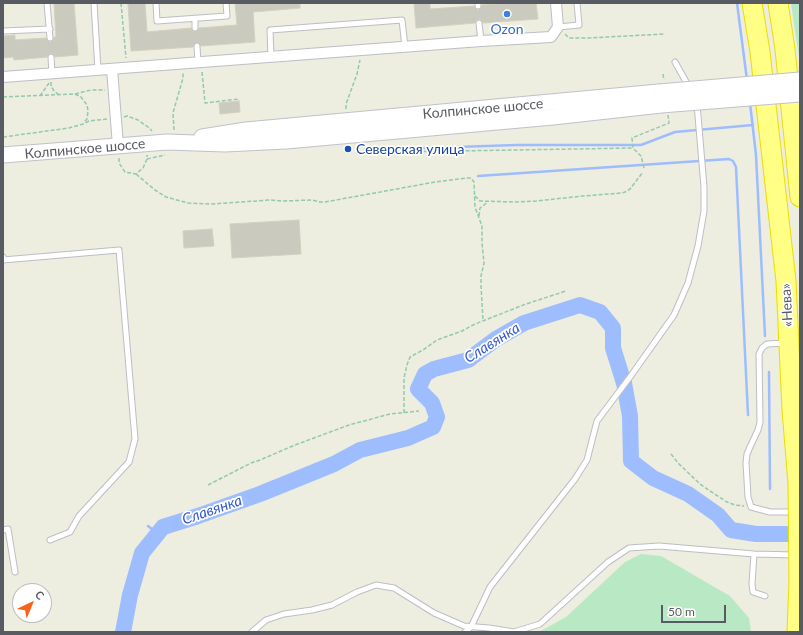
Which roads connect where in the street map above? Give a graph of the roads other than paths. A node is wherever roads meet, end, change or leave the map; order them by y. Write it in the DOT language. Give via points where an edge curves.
graph roads {
  1 [pos="47,3"];
  2 [pos="94,3"];
  3 [pos="156,3"];
  4 [pos="226,3"];
  5 [pos="556,3"];
  6 [pos="577,3"];
  7 [pos="752,3"];
  8 [pos="778,3"];
  9 [pos="195,18"];
  10 [pos="479,23"];
  11 [pos="558,27"];
  12 [pos="50,28"];
  13 [pos="196,28"];
  14 [pos="3,31"];
  15 [pos="50,38"];
  16 [pos="481,41"];
  17 [pos="197,46"];
  18 [pos="405,47"];
  19 [pos="51,57"];
  20 [pos="271,57"];
  21 [pos="200,62"];
  22 [pos="675,62"];
  23 [pos="112,69"];
  24 [pos="98,70"];
  25 [pos="52,74"];
  26 [pos="3,77"];
  27 [pos="800,80"];
  28 [pos="800,94"];
  29 [pos="660,99"];
  30 [pos="118,146"];
  31 [pos="3,155"];
  32 [pos="800,197"];
  33 [pos="3,257"];
  34 [pos="789,342"];
  35 [pos="800,512"];
  36 [pos="3,530"];
  37 [pos="50,540"];
  38 [pos="754,554"];
  39 [pos="800,556"];
  40 [pos="15,572"];
  41 [pos="765,596"];
  42 [pos="471,627"];
  43 [pos="252,632"];
  44 [pos="465,632"];
  45 [pos="797,632"];
  1 -- 12 [label="lane"];
  2 -- 24 [label="lane"];
  3 -- 9 [label="lane" via="157,21"];
  4 -- 9 [label="lane" via="227,16"];
  5 -- 11 [label="street"];
  6 -- 11 [label="lane" via="579,25"];
  7 -- 34 [label="highway, «Нева»" via="786,281"];
  8 -- 32 [label="highway"];
  9 -- 13 [label="lane"];
  10 -- 16 [label="lane"];
  11 -- 16 [label="street" via="551,37"];
  12 -- 14 [label="lane"];
  12 -- 15 [label="lane"];
  16 -- 18 [label="street"];
  17 -- 21 [label="lane"];
  18 -- 20 [label="street"];
  18 -- 20 [label="lane" via="402,20 270,30"];
  19 -- 25 [label="lane"];
  20 -- 21 [label="street"];
  21 -- 23 [label="street"];
  22 -- 42 [label="lane" via="697,101 704,187 704,211 688,282 674,315 597,421 587,460 490,587"];
  23 -- 24 [label="street"];
  23 -- 30 [label="street"];
  24 -- 25 [label="street"];
  25 -- 26 [label="street"];
  27 -- 29 [label="main road, Колпинское шоссе, bridge"];
  28 -- 29 [label="main road, Колпинское шоссе, bridge"];
  29 -- 30 [label="main road, Колпинское шоссе" via="553,117 225,144 150,138"];
  30 -- 31 [label="main road, Колпинское шоссе"];
  33 -- 37 [label="lane" via="3,260 119,250 135,439 129,462 80,516 70,532"];
  34 -- 35 [label="lane" via="767,344 759,354 760,422 747,454 748,497 751,508 770,512"];
  34 -- 45 [label="highway, «Нева», bridge" via="798,483"];
  36 -- 40 [label="lane" via="8,530"];
  38 -- 39 [label="lane"];
  38 -- 41 [label="lane" via="753,592"];
  38 -- 42 [label="lane" via="660,546 629,548 608,562 540,624 514,632"];
  42 -- 43 [label="lane" via="434,613 394,588 376,585 332,605 266,620"];
  42 -- 44 [label="lane"];
}
